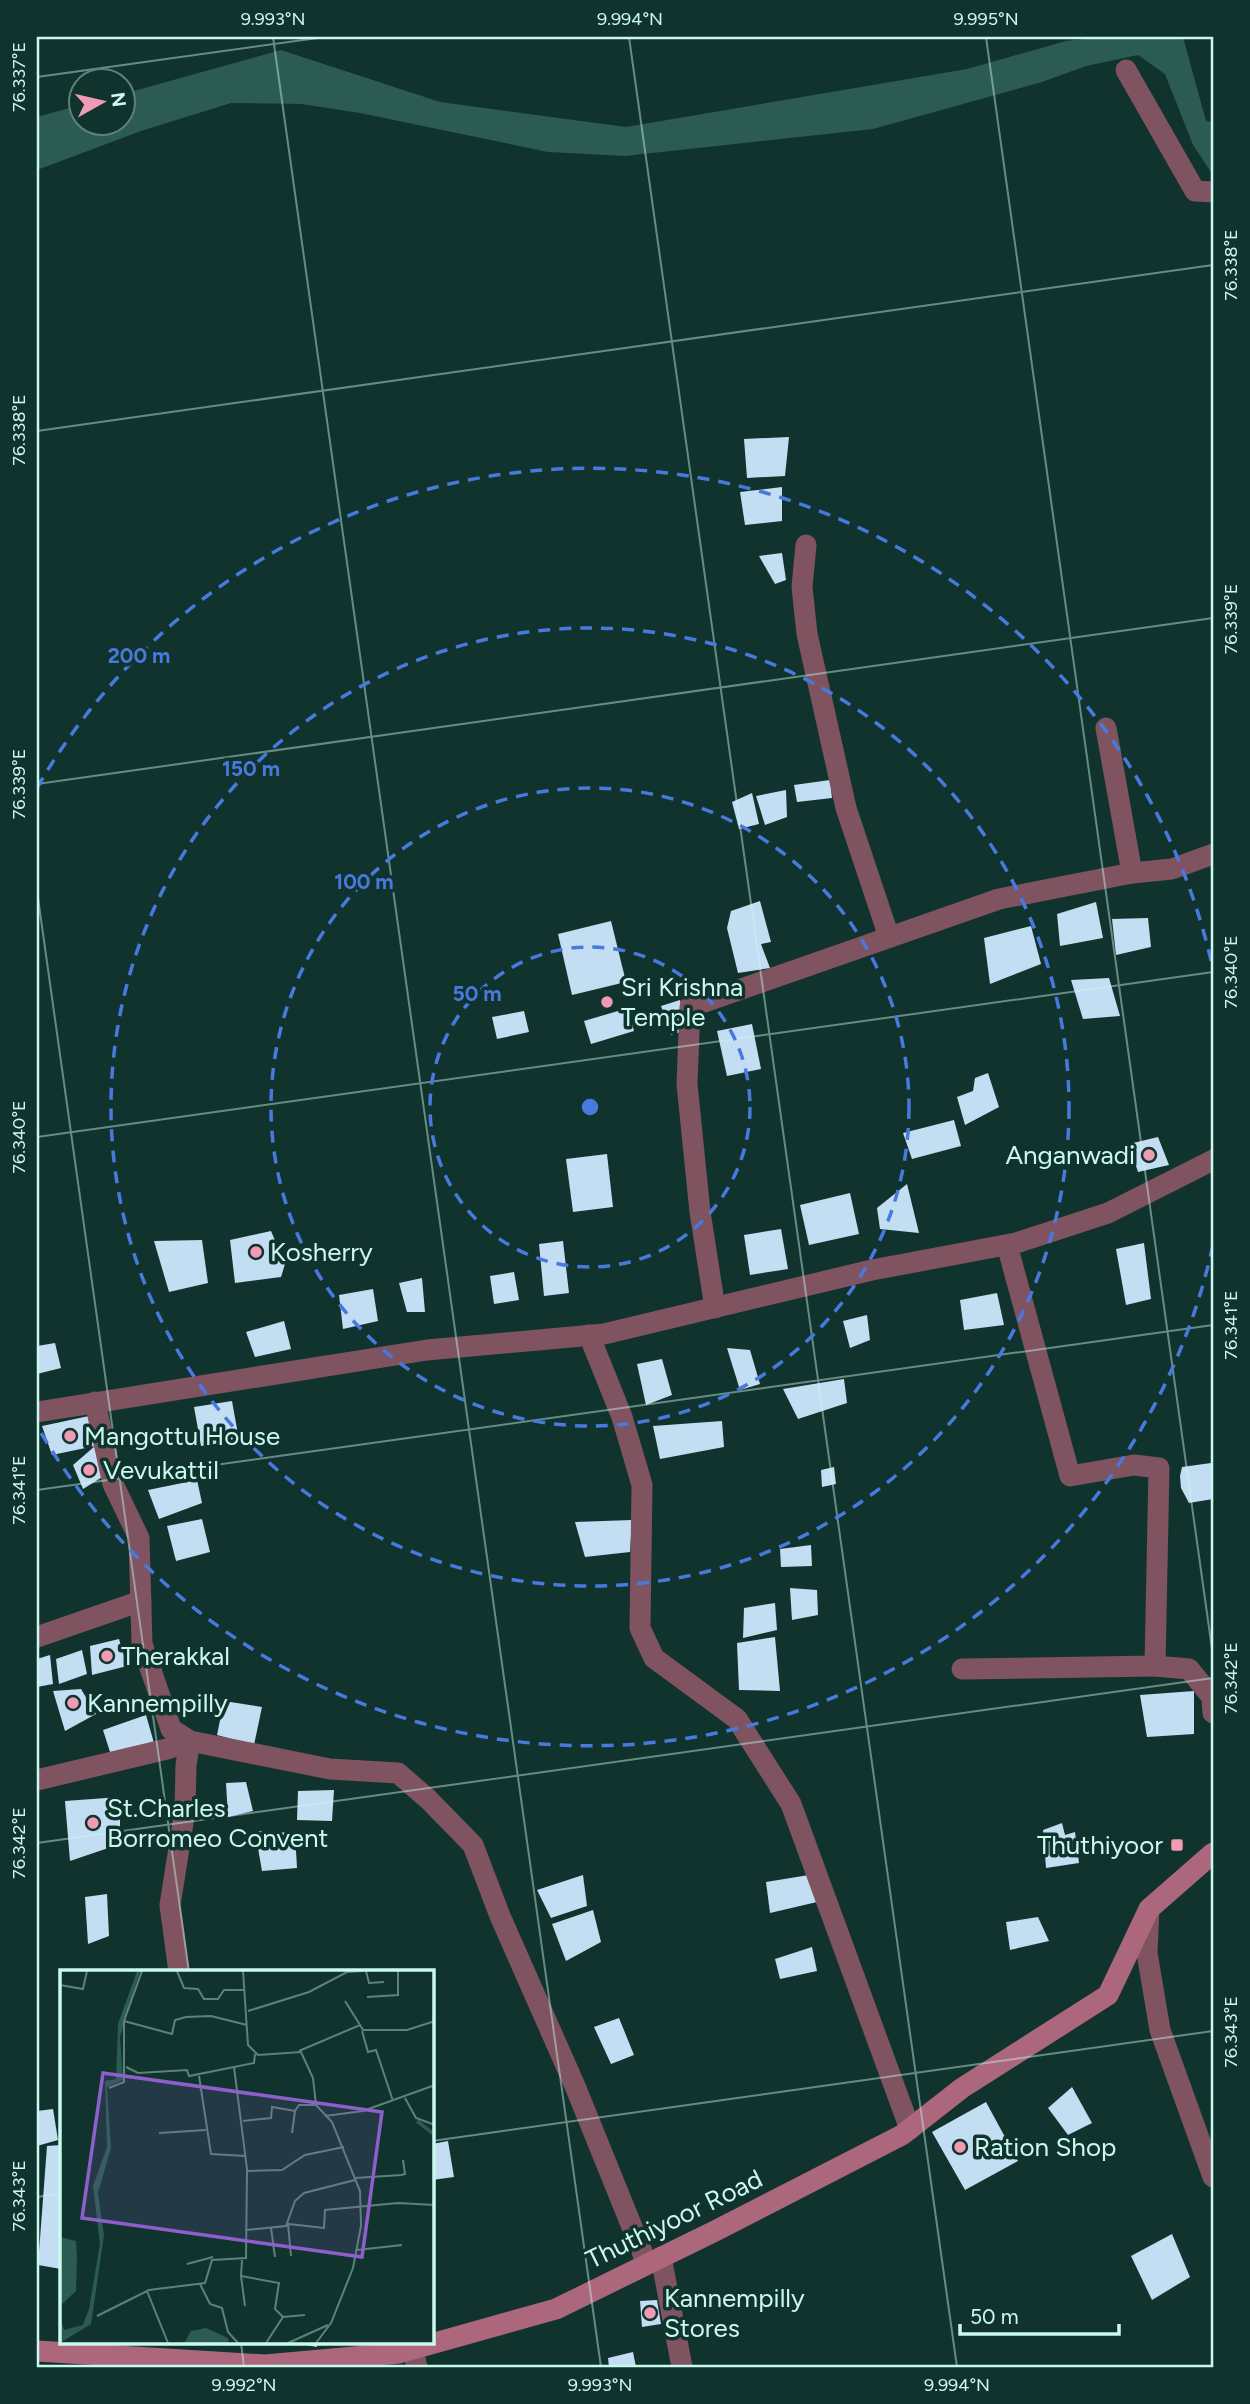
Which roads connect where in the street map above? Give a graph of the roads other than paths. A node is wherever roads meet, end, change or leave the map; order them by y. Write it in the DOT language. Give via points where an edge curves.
graph roads {
  1 [pos="1126,70"];
  2 [pos="1213,192"];
  3 [pos="806,545"];
  4 [pos="1107,729"];
  5 [pos="1213,855"];
  6 [pos="1132,873"];
  7 [pos="889,937"];
  8 [pos="1213,1160"];
  9 [pos="1007,1245"];
  10 [pos="715,1308"];
  11 [pos="589,1335"];
  12 [pos="95,1402"];
  13 [pos="37,1412"];
  14 [pos="141,1601"];
  15 [pos="37,1637"];
  16 [pos="1155,1665"];
  17 [pos="962,1669"];
  18 [pos="1213,1713"];
  19 [pos="190,1741"];
  20 [pos="37,1780"];
  21 [pos="1213,1853"];
  22 [pos="1149,1909"];
  23 [pos="179,1970"];
  24 [pos="909,2129"];
  25 [pos="1213,2176"];
  26 [pos="654,2261"];
  27 [pos="413,2353"];
  28 [pos="52,2357"];
  29 [pos="309,2364"];
  30 [pos="682,2367"];
  1 -- 2 [label="street" via="1195,191"];
  3 -- 7 [label="street" via="802,587 807,634 846,808"];
  4 -- 6 [label="street"];
  5 -- 6 [label="street" via="1172,869"];
  6 -- 7 [label="street" via="999,899"];
  7 -- 10 [label="street" via="690,1007 687,1084"];
  8 -- 9 [label="street" via="1108,1213"];
  9 -- 10 [label="street" via="873,1270"];
  9 -- 16 [label="street" via="1070,1476 1134,1465 1159,1468"];
  10 -- 11 [label="street"];
  11 -- 12 [label="street" via="426,1350"];
  11 -- 24 [label="street" via="622,1417 642,1485 640,1628 654,1658 737,1719 791,1804"];
  12 -- 13 [label="street"];
  12 -- 14 [label="street" via="113,1484 139,1538"];
  14 -- 15 [label="street"];
  14 -- 19 [label="street" via="142,1644 167,1717 171,1728"];
  16 -- 17 [label="street"];
  16 -- 18 [label="street" via="1189,1669 1212,1697"];
  19 -- 20 [label="street"];
  19 -- 23 [label="street" via="170,1905"];
  19 -- 26 [label="street" via="330,1769 398,1773 473,1845 500,1916"];
  21 -- 22 [label="main road, Thuthiyoor Road"];
  22 -- 24 [label="main road, Thuthiyoor Road" via="1108,1995 962,2088"];
  22 -- 25 [label="street" via="1147,1953 1160,2030"];
  24 -- 26 [label="main road, Thuthiyoor Road"];
  26 -- 27 [label="main road, Thuthiyoor Road" via="556,2309"];
  26 -- 30 [label="street"];
  27 -- 29 [label="main road, Thuthiyoor Road"];
  28 -- 29 [label="main road, Thuthiyoor Road"];
}
